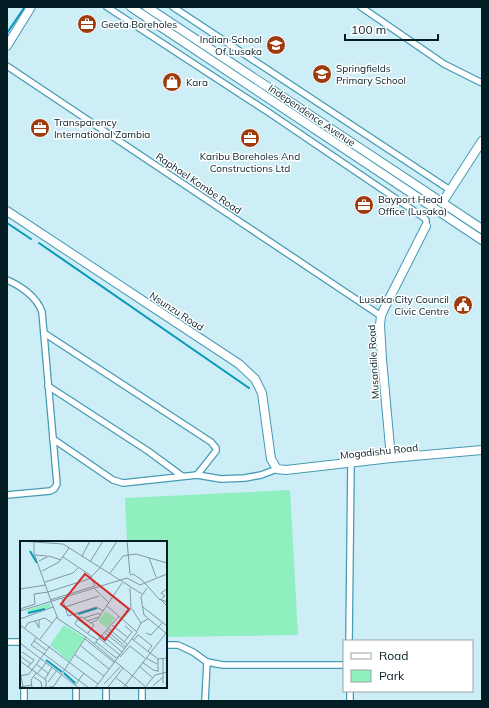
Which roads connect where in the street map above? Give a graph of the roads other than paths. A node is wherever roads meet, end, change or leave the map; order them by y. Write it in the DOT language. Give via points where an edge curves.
graph roads {
  1 [pos="31,7"];
  2 [pos="107,7"];
  3 [pos="131,7"];
  4 [pos="147,7"];
  5 [pos="173,7"];
  6 [pos="361,7"];
  7 [pos="7,46"];
  8 [pos="7,66"];
  9 [pos="482,83"];
  10 [pos="482,141"];
  11 [pos="450,190"];
  12 [pos="442,203"];
  13 [pos="7,211"];
  14 [pos="426,226"];
  15 [pos="482,229"];
  16 [pos="482,240"];
  17 [pos="7,280"];
  18 [pos="381,316"];
  19 [pos="44,333"];
  20 [pos="48,386"];
  21 [pos="53,439"];
  22 [pos="482,450"];
  23 [pos="391,458"];
  24 [pos="351,464"];
  25 [pos="278,469"];
  26 [pos="197,475"];
  27 [pos="182,476"];
  28 [pos="7,495"];
  29 [pos="349,640"];
  30 [pos="7,642"];
  31 [pos="20,642"];
  32 [pos="167,645"];
  33 [pos="207,662"];
  34 [pos="343,666"];
  35 [pos="24,688"];
  36 [pos="76,688"];
  37 [pos="106,688"];
  38 [pos="142,688"];
  39 [pos="24,701"];
  40 [pos="76,701"];
  41 [pos="106,701"];
  42 [pos="142,701"];
  43 [pos="205,701"];
  1 -- 7 [label="street"];
  2 -- 14 [label="street" via="423,217"];
  3 -- 16 [label="street, Independence Avenue"];
  4 -- 12 [label="street, Independence Avenue"];
  5 -- 11 [label="street"];
  6 -- 9 [label="street" via="444,64"];
  8 -- 18 [label="street, Raphael Kombe Road"];
  10 -- 11 [label="street"];
  11 -- 12 [label="street"];
  12 -- 15 [label="street, Independence Avenue"];
  13 -- 25 [label="street, Nsunzu Road" via="248,372 262,393 271,459"];
  14 -- 18 [label="street, Musandile Road"];
  17 -- 19 [label="street" via="28,293 40,305"];
  18 -- 23 [label="street, Musandile Road" via="382,359"];
  19 -- 20 [label="street"];
  19 -- 26 [label="street" via="211,442 216,451"];
  20 -- 21 [label="street"];
  20 -- 27 [label="street"];
  21 -- 27 [label="street" via="117,482 130,483"];
  21 -- 28 [label="street" via="56,487 50,491"];
  22 -- 23 [label="street, Mogadishu Road"];
  23 -- 24 [label="street, Mogadishu Road"];
  24 -- 25 [label="street, Mogadishu Road"];
  24 -- 29 [label="street"];
  25 -- 26 [label="street" via="261,475 239,478"];
  26 -- 27 [label="street"];
  30 -- 31 [label="street"];
  32 -- 33 [label="street" via="178,645"];
  33 -- 34 [label="street" via="234,666"];
  33 -- 43 [label="street"];
  35 -- 39 [label="street"];
  36 -- 40 [label="street"];
  37 -- 41 [label="street"];
  38 -- 42 [label="street"];
}
